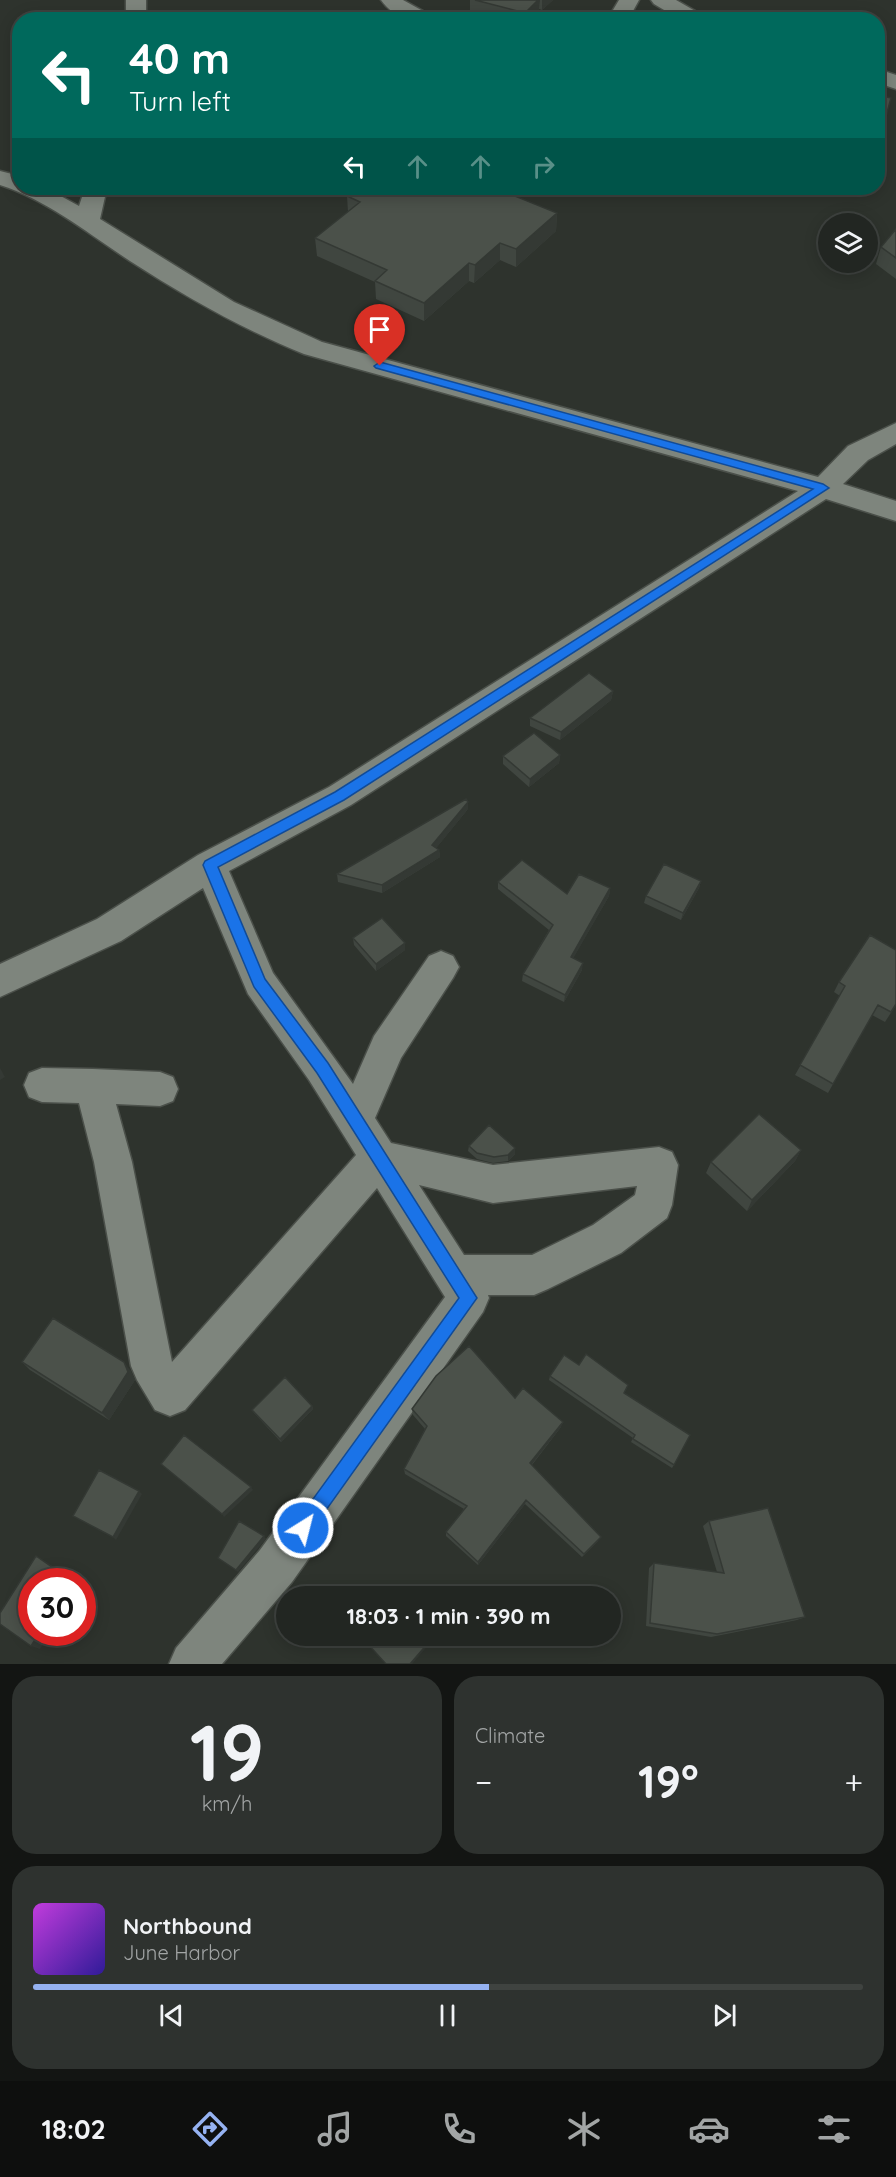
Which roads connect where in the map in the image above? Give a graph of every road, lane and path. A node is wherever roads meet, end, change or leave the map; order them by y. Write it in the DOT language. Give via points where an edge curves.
graph roads {
  1 [pos="391,0"];
  2 [pos="661,0"];
  3 [pos="408,12"];
  4 [pos="683,12"];
  5 [pos="43,195"];
  6 [pos="94,195"];
  7 [pos="87,222"];
  8 [pos="896,432"];
  9 [pos="823,488"];
  10 [pos="896,511"];
  11 [pos="210,865"];
  12 [pos="441,968"];
  13 [pos="0,981"];
  14 [pos="42,1085"];
  15 [pos="93,1086"];
  16 [pos="160,1089"];
  17 [pos="356,1120"];
  18 [pos="379,1158"];
  19 [pos="454,1275"];
  20 [pos="192,1664"];
  1 -- 3 [label="street"];
  2 -- 4 [label="street"];
  5 -- 7 [label="street"];
  6 -- 7 [label="street"];
  7 -- 9 [label="street" via="195,290 285,338"];
  8 -- 9 [label="street" via="858,453"];
  9 -- 10 [label="street"];
  9 -- 11 [label="street" via="340,796"];
  11 -- 13 [label="street" via="109,930"];
  11 -- 17 [label="street" via="260,983"];
  12 -- 17 [label="street" via="387,1048"];
  14 -- 15 [label="street"];
  15 -- 16 [label="street"];
  15 -- 18 [label="street" via="113,1162 151,1366 170,1395"];
  17 -- 18 [label="street"];
  18 -- 19 [label="street"];
  18 -- 19 [label="street" via="493,1184 659,1165 653,1205 607,1239 534,1275"];
  19 -- 20 [label="street" via="468,1298 276,1566"];
}
